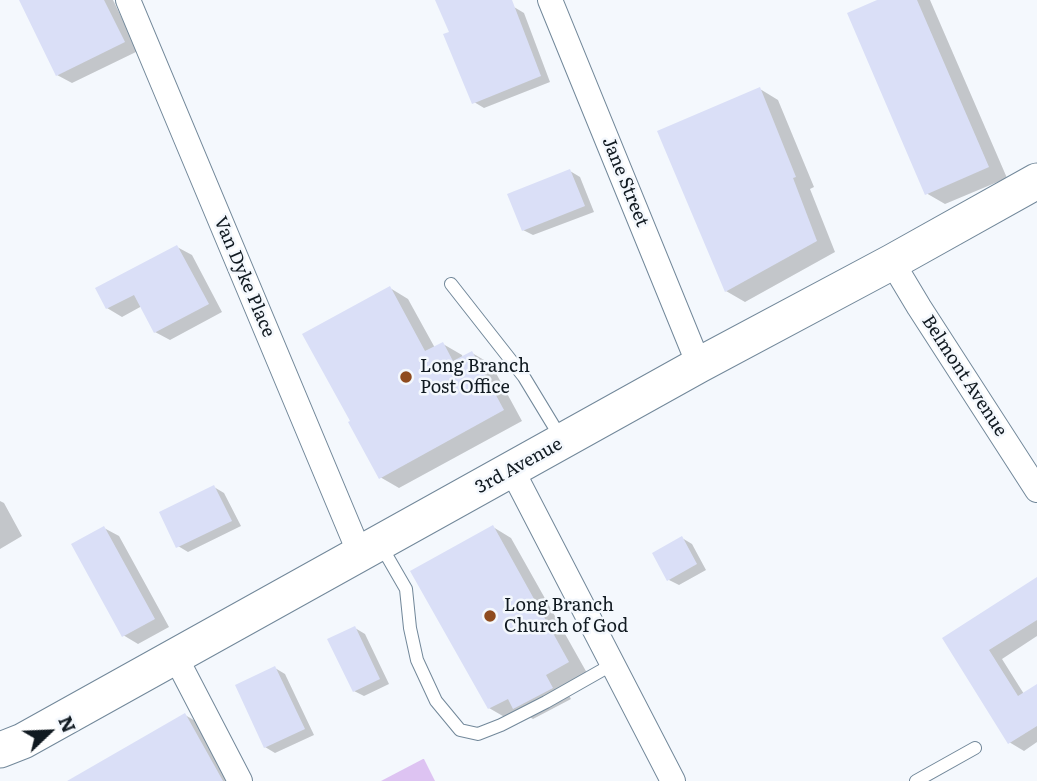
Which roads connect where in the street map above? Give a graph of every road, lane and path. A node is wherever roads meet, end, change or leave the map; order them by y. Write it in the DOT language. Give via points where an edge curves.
graph roads {
  1 [pos="128,0"];
  2 [pos="550,0"];
  3 [pos="1037,181"];
  4 [pos="892,262"];
  5 [pos="451,284"];
  6 [pos="699,365"];
  7 [pos="563,441"];
  8 [pos="512,470"];
  9 [pos="1037,490"];
  10 [pos="370,549"];
  11 [pos="175,656"];
  12 [pos="613,664"];
  13 [pos="975,748"];
  14 [pos="0,750"];
  15 [pos="240,781"];
  16 [pos="673,781"];
  17 [pos="916,781"];
  1 -- 10 [label="street, Van Dyke Place"];
  2 -- 6 [label="street, Jane Street"];
  3 -- 4 [label="street, 3rd Avenue"];
  4 -- 6 [label="street, 3rd Avenue"];
  4 -- 9 [label="street, Belmont Avenue"];
  5 -- 7 [label="lane" via="524,377"];
  6 -- 7 [label="street, 3rd Avenue"];
  7 -- 8 [label="street, 3rd Avenue"];
  8 -- 10 [label="street, 3rd Avenue"];
  8 -- 12 [label="street"];
  10 -- 11 [label="street, 3rd Avenue"];
  10 -- 12 [label="lane" via="406,589 417,660 436,701 460,730 478,734 501,725"];
  11 -- 14 [label="street, 3rd Avenue"];
  11 -- 15 [label="street"];
  12 -- 16 [label="street"];
  13 -- 17 [label="lane"];
}
